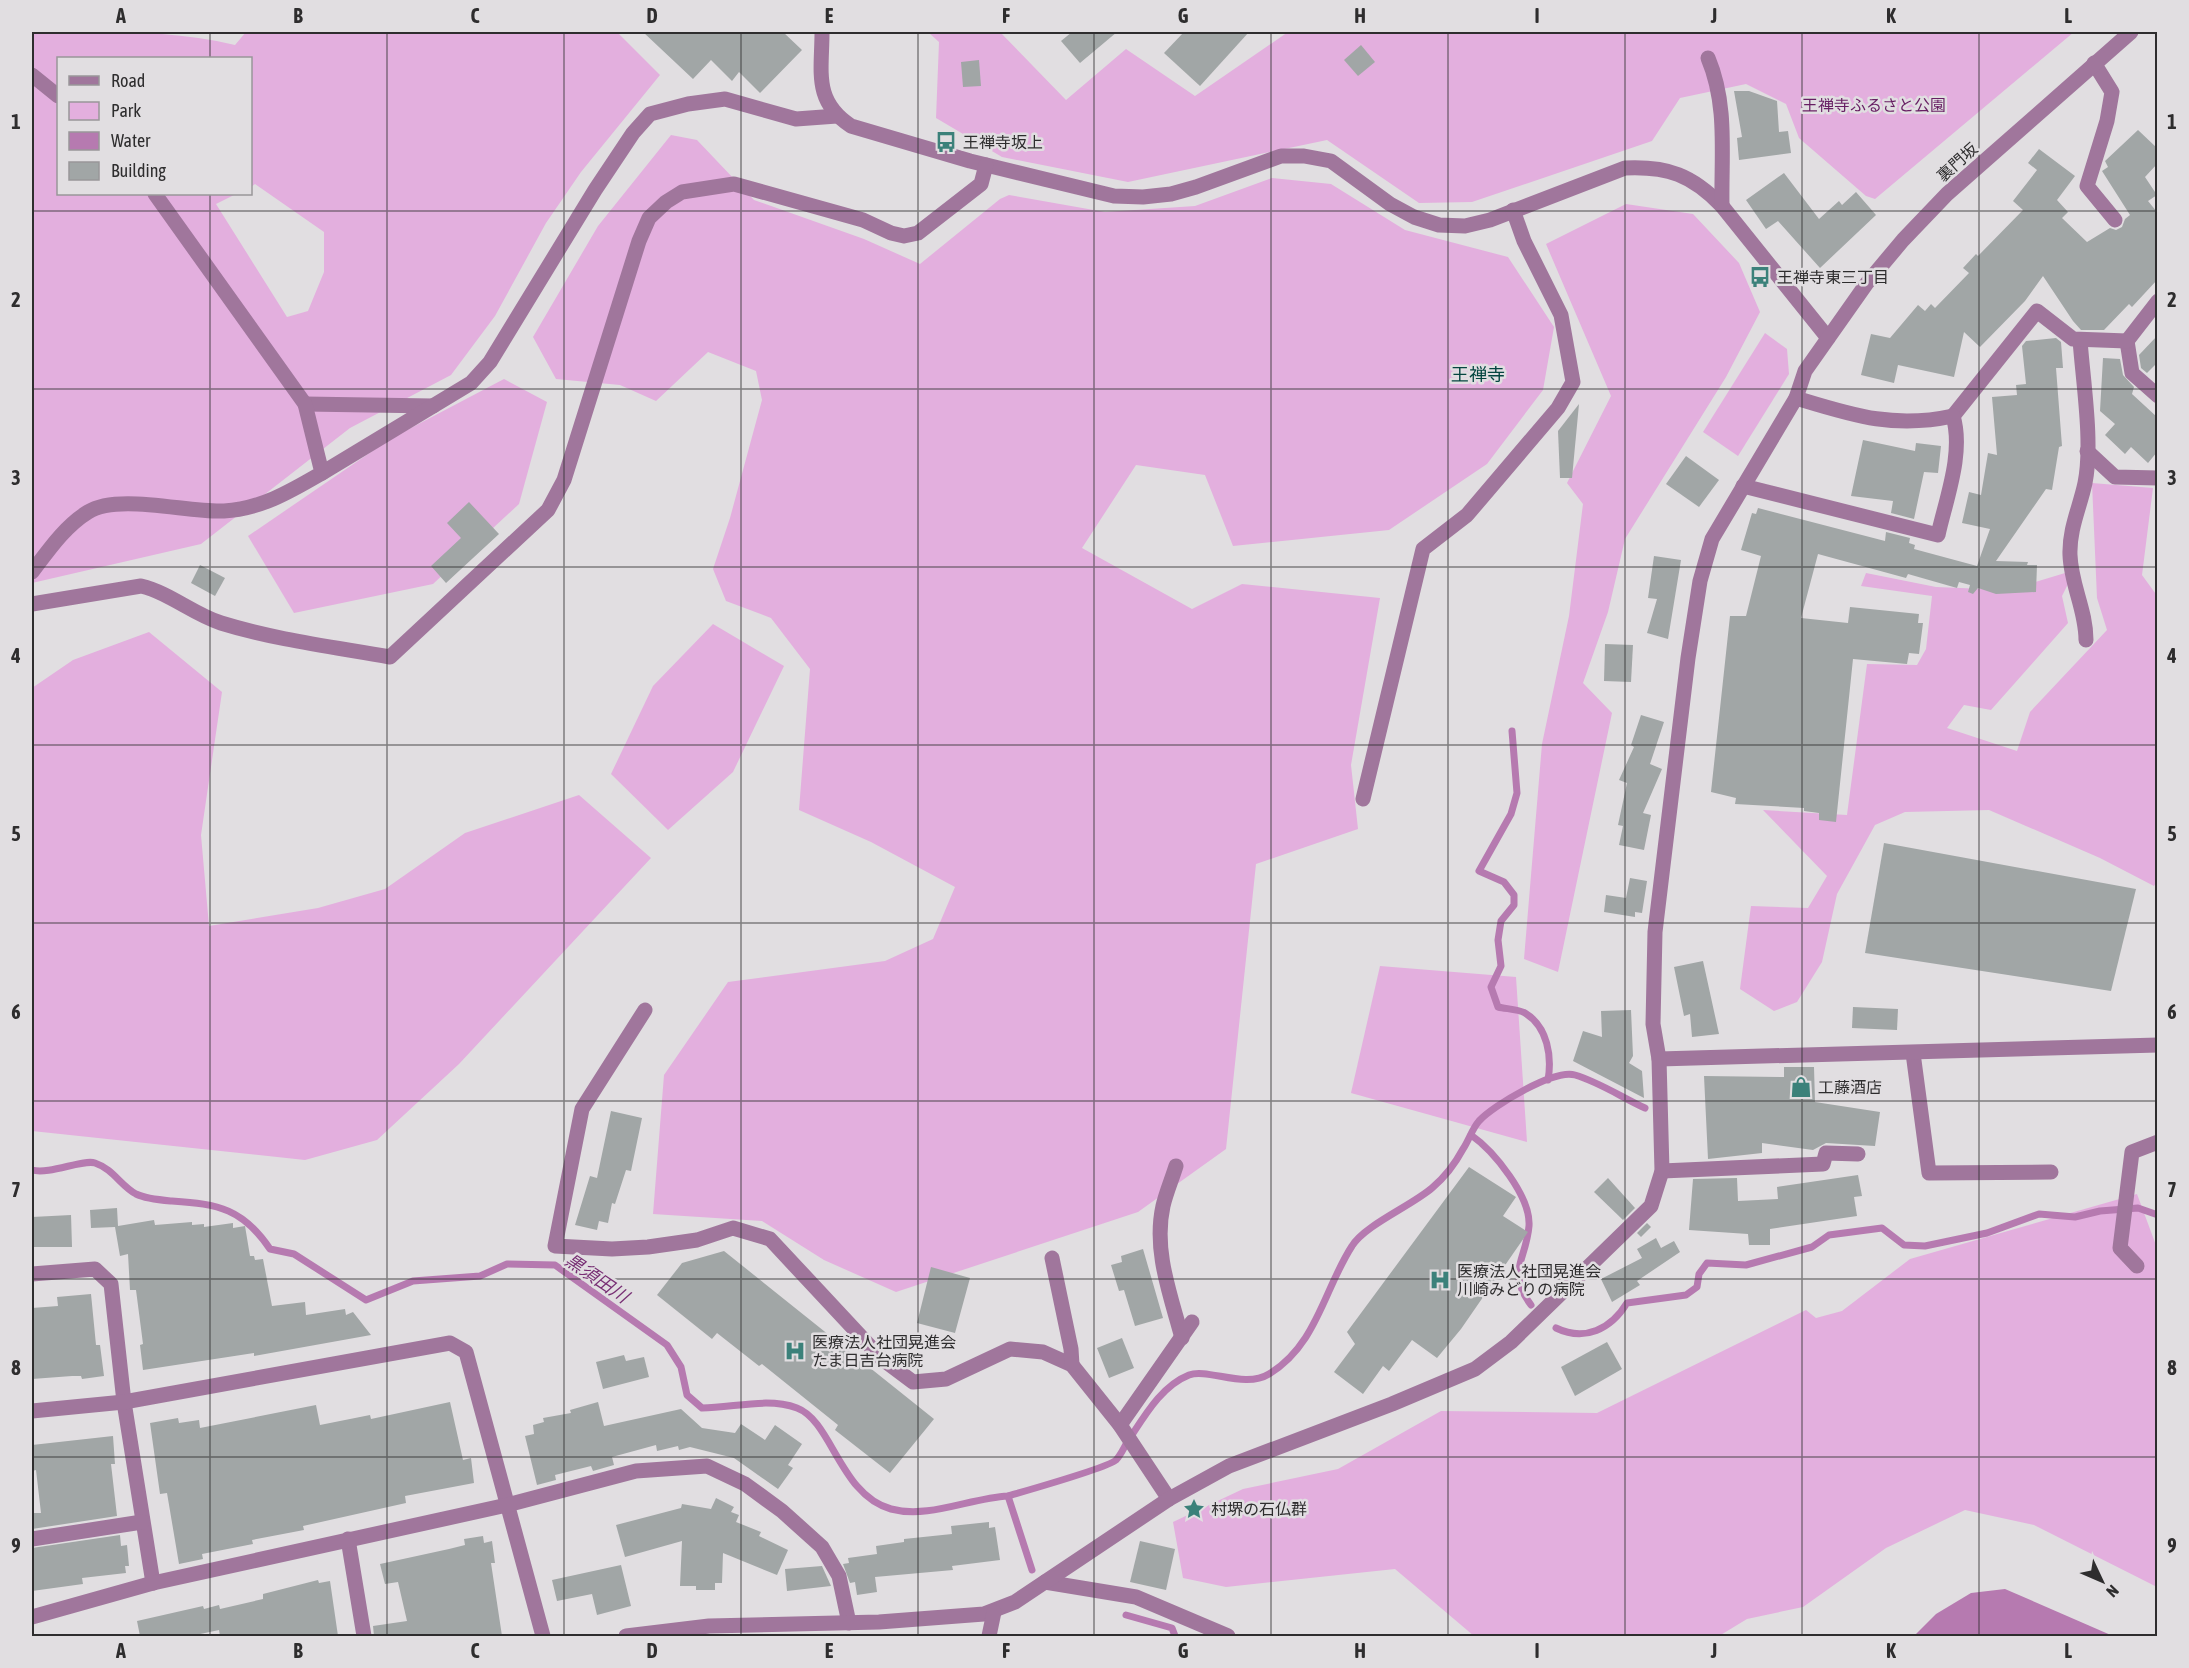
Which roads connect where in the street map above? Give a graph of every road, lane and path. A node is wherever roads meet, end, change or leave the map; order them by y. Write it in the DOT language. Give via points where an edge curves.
graph roads {
  1 [pos="822,32"];
  2 [pos="2131,32"];
  3 [pos="1707,58"];
  4 [pos="2094,63"];
  5 [pos="32,75"];
  6 [pos="57,95"];
  7 [pos="837,116"];
  8 [pos="986,165"];
  9 [pos="156,195"];
  10 [pos="1722,206"];
  11 [pos="1513,210"];
  12 [pos="2115,220"];
  13 [pos="2157,301"];
  14 [pos="1828,338"];
  15 [pos="2080,340"];
  16 [pos="2127,341"];
  17 [pos="2157,396"];
  18 [pos="1796,398"];
  19 [pos="305,404"];
  20 [pos="434,406"];
  21 [pos="1953,416"];
  22 [pos="2087,451"];
  23 [pos="322,473"];
  24 [pos="2157,478"];
  25 [pos="1743,486"];
  26 [pos="32,572"];
  27 [pos="32,604"];
  28 [pos="2086,640"];
  29 [pos="1363,799"];
  30 [pos="645,1010"];
  31 [pos="2157,1045"];
  32 [pos="1913,1053"];
  33 [pos="1659,1059"];
  34 [pos="2157,1142"];
  35 [pos="1858,1154"];
  36 [pos="1176,1166"];
  37 [pos="1662,1171"];
  38 [pos="2051,1172"];
  39 [pos="1052,1258"];
  40 [pos="2137,1266"];
  41 [pos="32,1274"];
  42 [pos="1192,1322"];
  43 [pos="1182,1338"];
  44 [pos="1072,1365"];
  45 [pos="124,1401"];
  46 [pos="32,1411"];
  47 [pos="1120,1425"];
  48 [pos="1169,1499"];
  49 [pos="507,1505"];
  50 [pos="142,1522"];
  51 [pos="32,1539"];
  52 [pos="348,1539"];
  53 [pos="1045,1582"];
  54 [pos="153,1583"];
  55 [pos="994,1612"];
  56 [pos="32,1617"];
  57 [pos="849,1623"];
  58 [pos="363,1636"];
  59 [pos="543,1636"];
  60 [pos="626,1636"];
  61 [pos="989,1636"];
  62 [pos="1228,1636"];
  1 -- 7 [label="street" via="825,101"];
  2 -- 4 [label="street, 裏門坂"];
  3 -- 10 [label="street" via="1715,75 1723,122"];
  4 -- 12 [label="street" via="2112,92 2087,186"];
  4 -- 14 [label="street, 裏門坂" via="1910,232"];
  5 -- 6 [label="street"];
  7 -- 8 [label="street" via="851,126"];
  7 -- 20 [label="street" via="796,119 725,99 650,114 596,190 490,362 471,384"];
  8 -- 11 [label="street" via="1084,191 1143,197 1196,188 1281,156 1304,156 1331,161 1389,204 1414,218 1439,225 1465,226"];
  8 -- 27 [label="street" via="981,184 931,225 904,236 863,220 734,184 682,192 666,202 649,218 639,241 564,480 548,510 390,657 256,633 219,622 141,586"];
  9 -- 19 [label="street"];
  10 -- 11 [label="street" via="1690,178 1648,167 1625,168 1598,176"];
  10 -- 14 [label="street"];
  11 -- 29 [label="street" via="1561,315 1573,382 1558,408 1467,515 1423,549"];
  13 -- 16 [label="street"];
  14 -- 18 [label="street, 裏門坂" via="1805,370"];
  15 -- 16 [label="street"];
  15 -- 21 [label="street" via="2073,339 2037,311"];
  15 -- 22 [label="street"];
  16 -- 17 [label="street" via="2132,373"];
  18 -- 21 [label="street" via="1866,419 1925,422"];
  18 -- 25 [label="street, 裏門坂"];
  19 -- 20 [label="street"];
  19 -- 23 [label="street"];
  20 -- 23 [label="street"];
  21 -- 25 [label="street" via="1956,441 1938,535"];
  22 -- 24 [label="street" via="2115,477"];
  22 -- 28 [label="street" via="2085,482 2073,521 2070,554 2073,581 2086,619"];
  23 -- 26 [label="street" via="269,502 224,511 122,504 89,511 61,536"];
  25 -- 33 [label="street, 裏門坂" via="1712,539 1700,581 1655,932 1653,1024"];
  30 -- 44 [label="street" via="582,1109 555,1246 648,1247 697,1240 733,1228 770,1239 881,1358 913,1382 946,1379 1010,1349 1043,1352"];
  31 -- 32 [label="street"];
  32 -- 33 [label="street"];
  32 -- 38 [label="street" via="1929,1173"];
  33 -- 37 [label="street, 裏門坂"];
  34 -- 40 [label="street" via="2132,1152 2120,1248"];
  35 -- 37 [label="street" via="1826,1153 1823,1164"];
  36 -- 43 [label="street" via="1163,1205 1161,1259"];
  37 -- 48 [label="street, 裏門坂" via="1651,1206 1511,1342 1475,1369 1229,1466"];
  39 -- 44 [label="street"];
  41 -- 45 [label="street" via="95,1269 111,1284"];
  42 -- 43 [label="street"];
  43 -- 47 [label="street"];
  44 -- 47 [label="street"];
  45 -- 46 [label="street"];
  45 -- 49 [label="street" via="450,1343 466,1352"];
  45 -- 50 [label="street"];
  47 -- 48 [label="street"];
  48 -- 53 [label="street, 裏門坂"];
  49 -- 52 [label="street"];
  49 -- 57 [label="street" via="636,1471 707,1466 745,1484 822,1546 840,1576"];
  49 -- 59 [label="street"];
  50 -- 51 [label="street"];
  50 -- 54 [label="street"];
  52 -- 54 [label="street"];
  52 -- 58 [label="street"];
  53 -- 55 [label="street, 裏門坂"];
  53 -- 62 [label="street" via="1136,1597"];
  54 -- 56 [label="street"];
  55 -- 57 [label="street"];
  55 -- 61 [label="street"];
  57 -- 60 [label="street" via="709,1626"];
}
